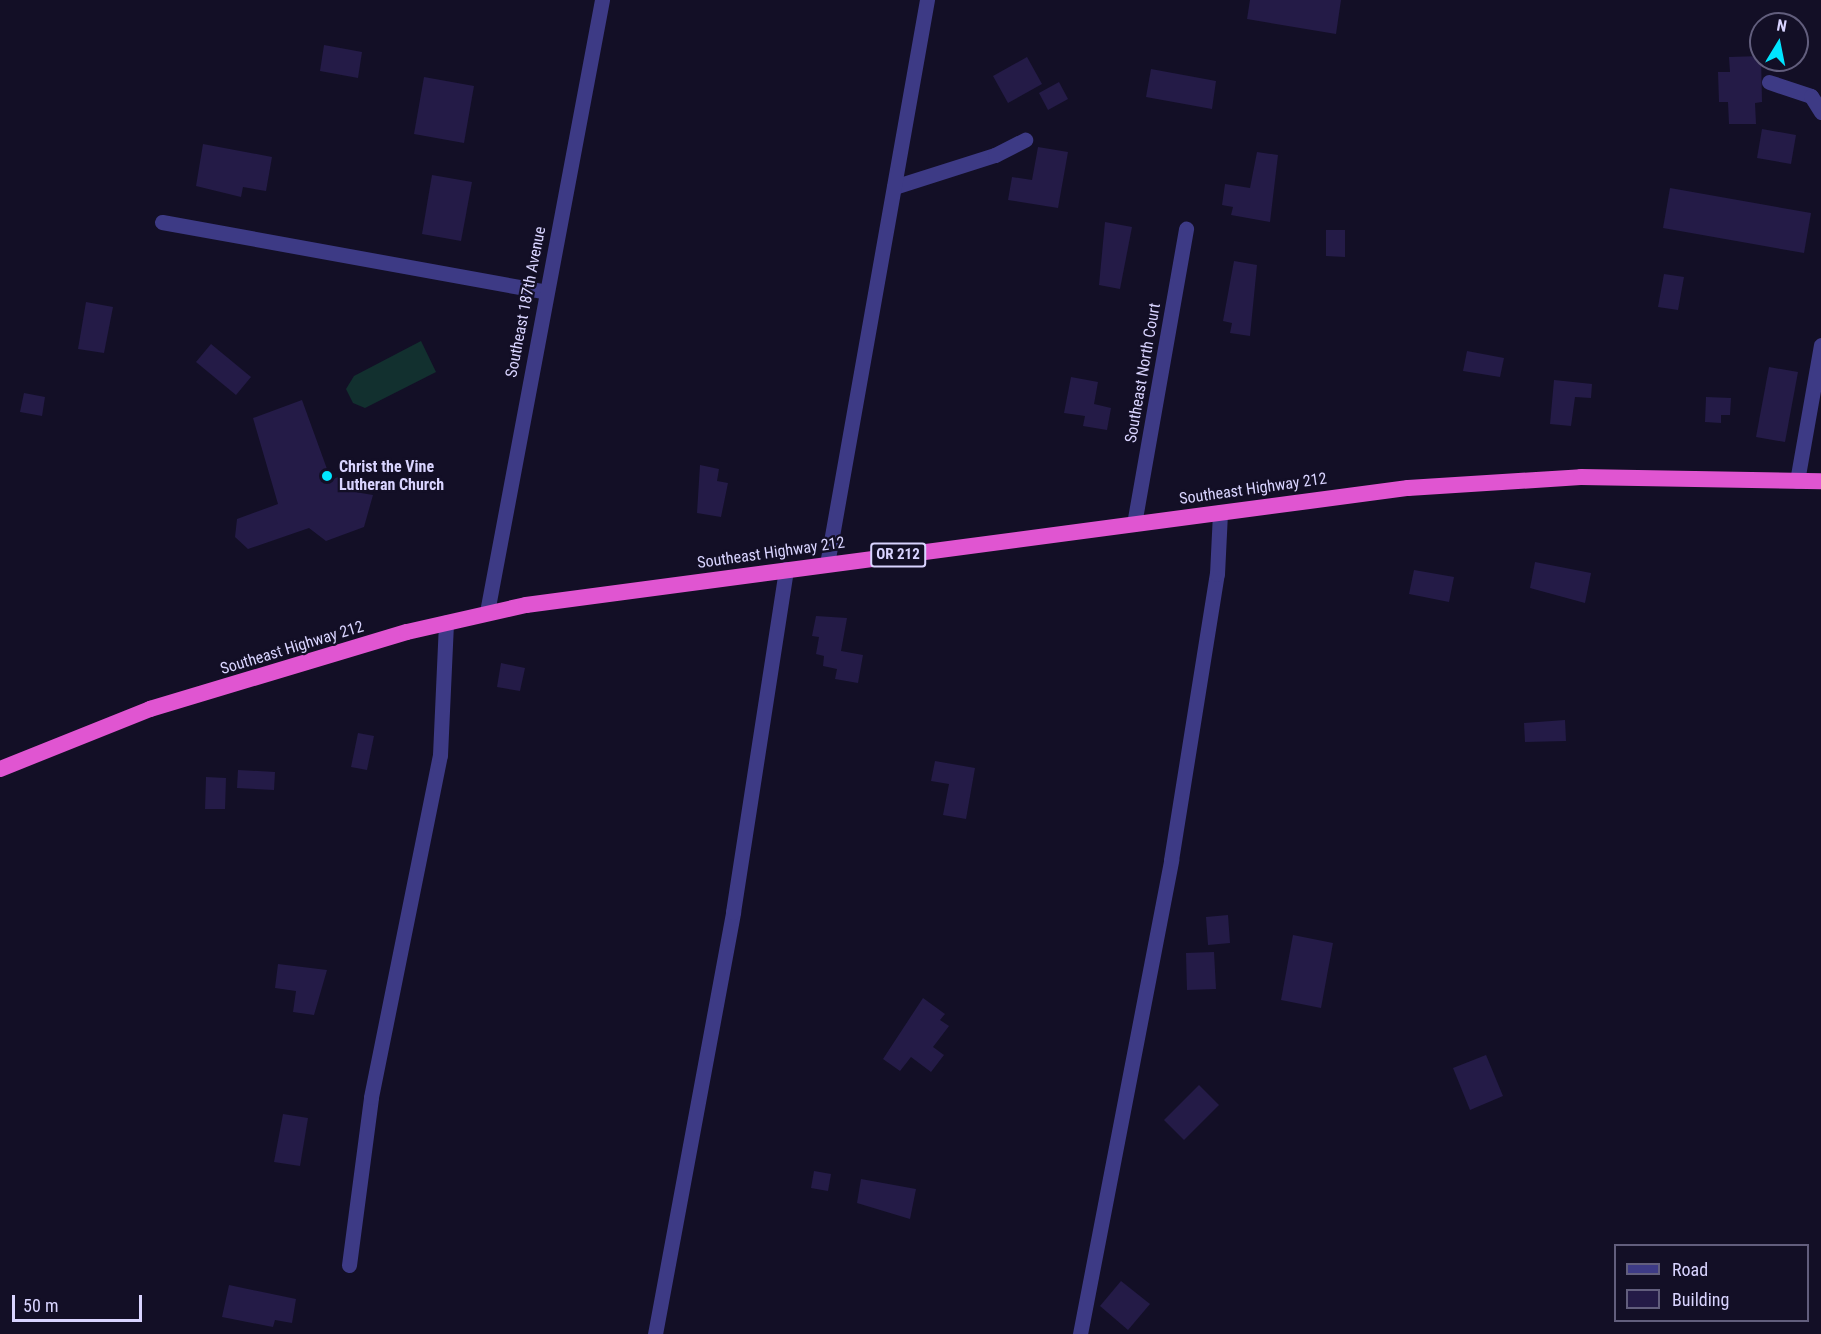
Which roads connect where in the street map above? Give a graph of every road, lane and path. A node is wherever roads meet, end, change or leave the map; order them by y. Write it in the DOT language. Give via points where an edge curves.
graph roads {
  1 [pos="602,0"];
  2 [pos="927,0"];
  3 [pos="1769,82"];
  4 [pos="1821,112"];
  5 [pos="1025,140"];
  6 [pos="894,187"];
  7 [pos="162,222"];
  8 [pos="1186,229"];
  9 [pos="546,292"];
  10 [pos="1821,345"];
  11 [pos="1797,481"];
  12 [pos="1821,481"];
  13 [pos="1220,512"];
  14 [pos="1134,524"];
  15 [pos="828,564"];
  16 [pos="786,569"];
  17 [pos="487,612"];
  18 [pos="446,622"];
  19 [pos="0,769"];
  20 [pos="349,1265"];
  21 [pos="655,1334"];
  22 [pos="1080,1334"];
  1 -- 9 [label="street, Southeast 187th Avenue"];
  2 -- 6 [label="street"];
  3 -- 4 [label="street" via="1811,96"];
  5 -- 6 [label="street" via="994,155"];
  6 -- 15 [label="street"];
  7 -- 9 [label="street"];
  8 -- 14 [label="street, Southeast North Court"];
  9 -- 17 [label="street, Southeast 187th Avenue"];
  10 -- 11 [label="street"];
  11 -- 12 [label="highway, Southeast Highway 212 / OR 212"];
  11 -- 13 [label="highway, Southeast Highway 212 / OR 212" via="1516,479"];
  13 -- 14 [label="highway, Southeast Highway 212 / OR 212"];
  13 -- 22 [label="street" via="1217,574 1171,860"];
  14 -- 15 [label="highway, Southeast Highway 212 / OR 212"];
  15 -- 16 [label="highway, Southeast Highway 212 / OR 212"];
  16 -- 17 [label="highway, Southeast Highway 212 / OR 212"];
  16 -- 21 [label="street" via="733,912"];
  17 -- 18 [label="highway, Southeast Highway 212 / OR 212"];
  18 -- 19 [label="highway, Southeast Highway 212 / OR 212" via="141,712"];
  18 -- 20 [label="street" via="440,755 383,1059 371,1097"];
}
